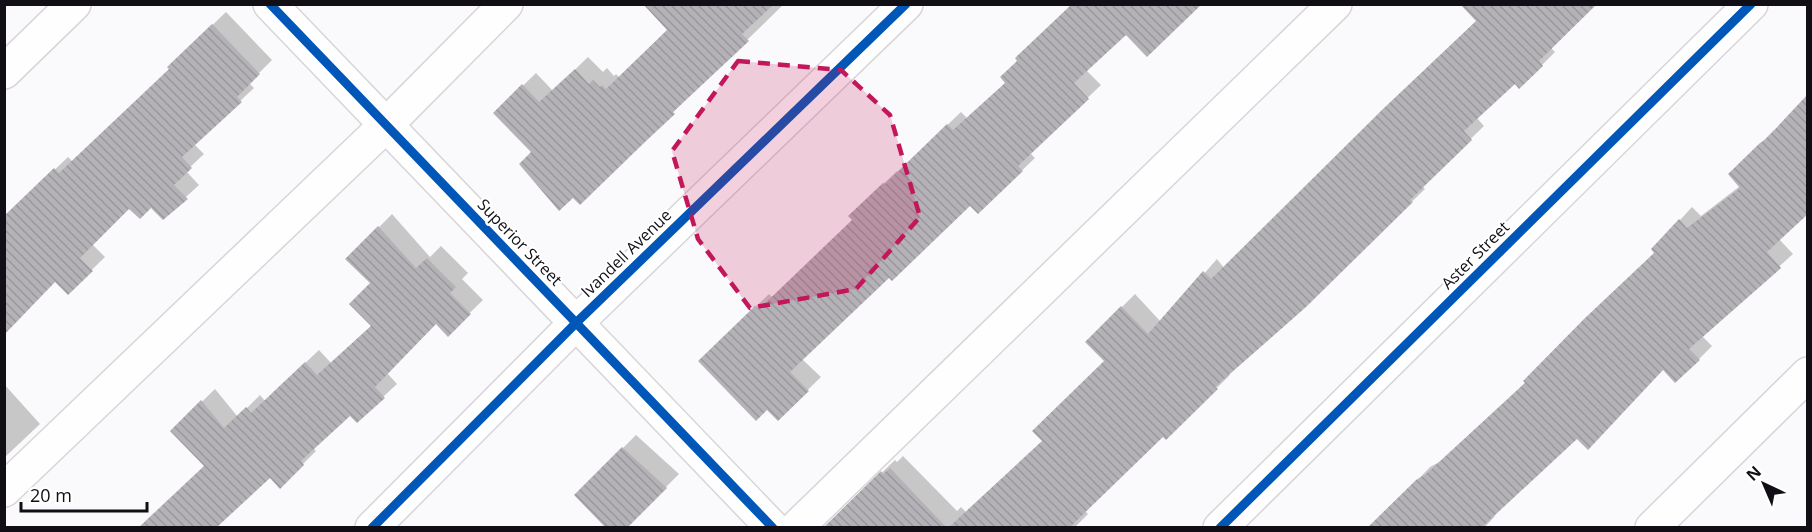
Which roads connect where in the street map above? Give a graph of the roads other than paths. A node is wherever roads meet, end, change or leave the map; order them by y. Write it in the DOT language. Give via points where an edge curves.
graph roads {
  1 [pos="74,4"];
  2 [pos="270,4"];
  3 [pos="506,4"];
  4 [pos="906,4"];
  5 [pos="1335,4"];
  6 [pos="1751,4"];
  7 [pos="4,72"];
  8 [pos="386,125"];
  9 [pos="576,322"];
  10 [pos="1808,374"];
  11 [pos="4,490"];
  12 [pos="372,528"];
  13 [pos="773,528"];
  14 [pos="796,528"];
  15 [pos="1220,528"];
  16 [pos="1652,528"];
  1 -- 7 [label="street"];
  2 -- 8 [label="street, Superior Street"];
  3 -- 8 [label="street"];
  4 -- 9 [label="street, Ivandell Avenue"];
  5 -- 14 [label="street"];
  6 -- 15 [label="street, Aster Street"];
  8 -- 9 [label="street, Superior Street"];
  8 -- 11 [label="street"];
  9 -- 12 [label="street, Ivandell Avenue"];
  9 -- 13 [label="street, Superior Street"];
  10 -- 16 [label="street"];
}
